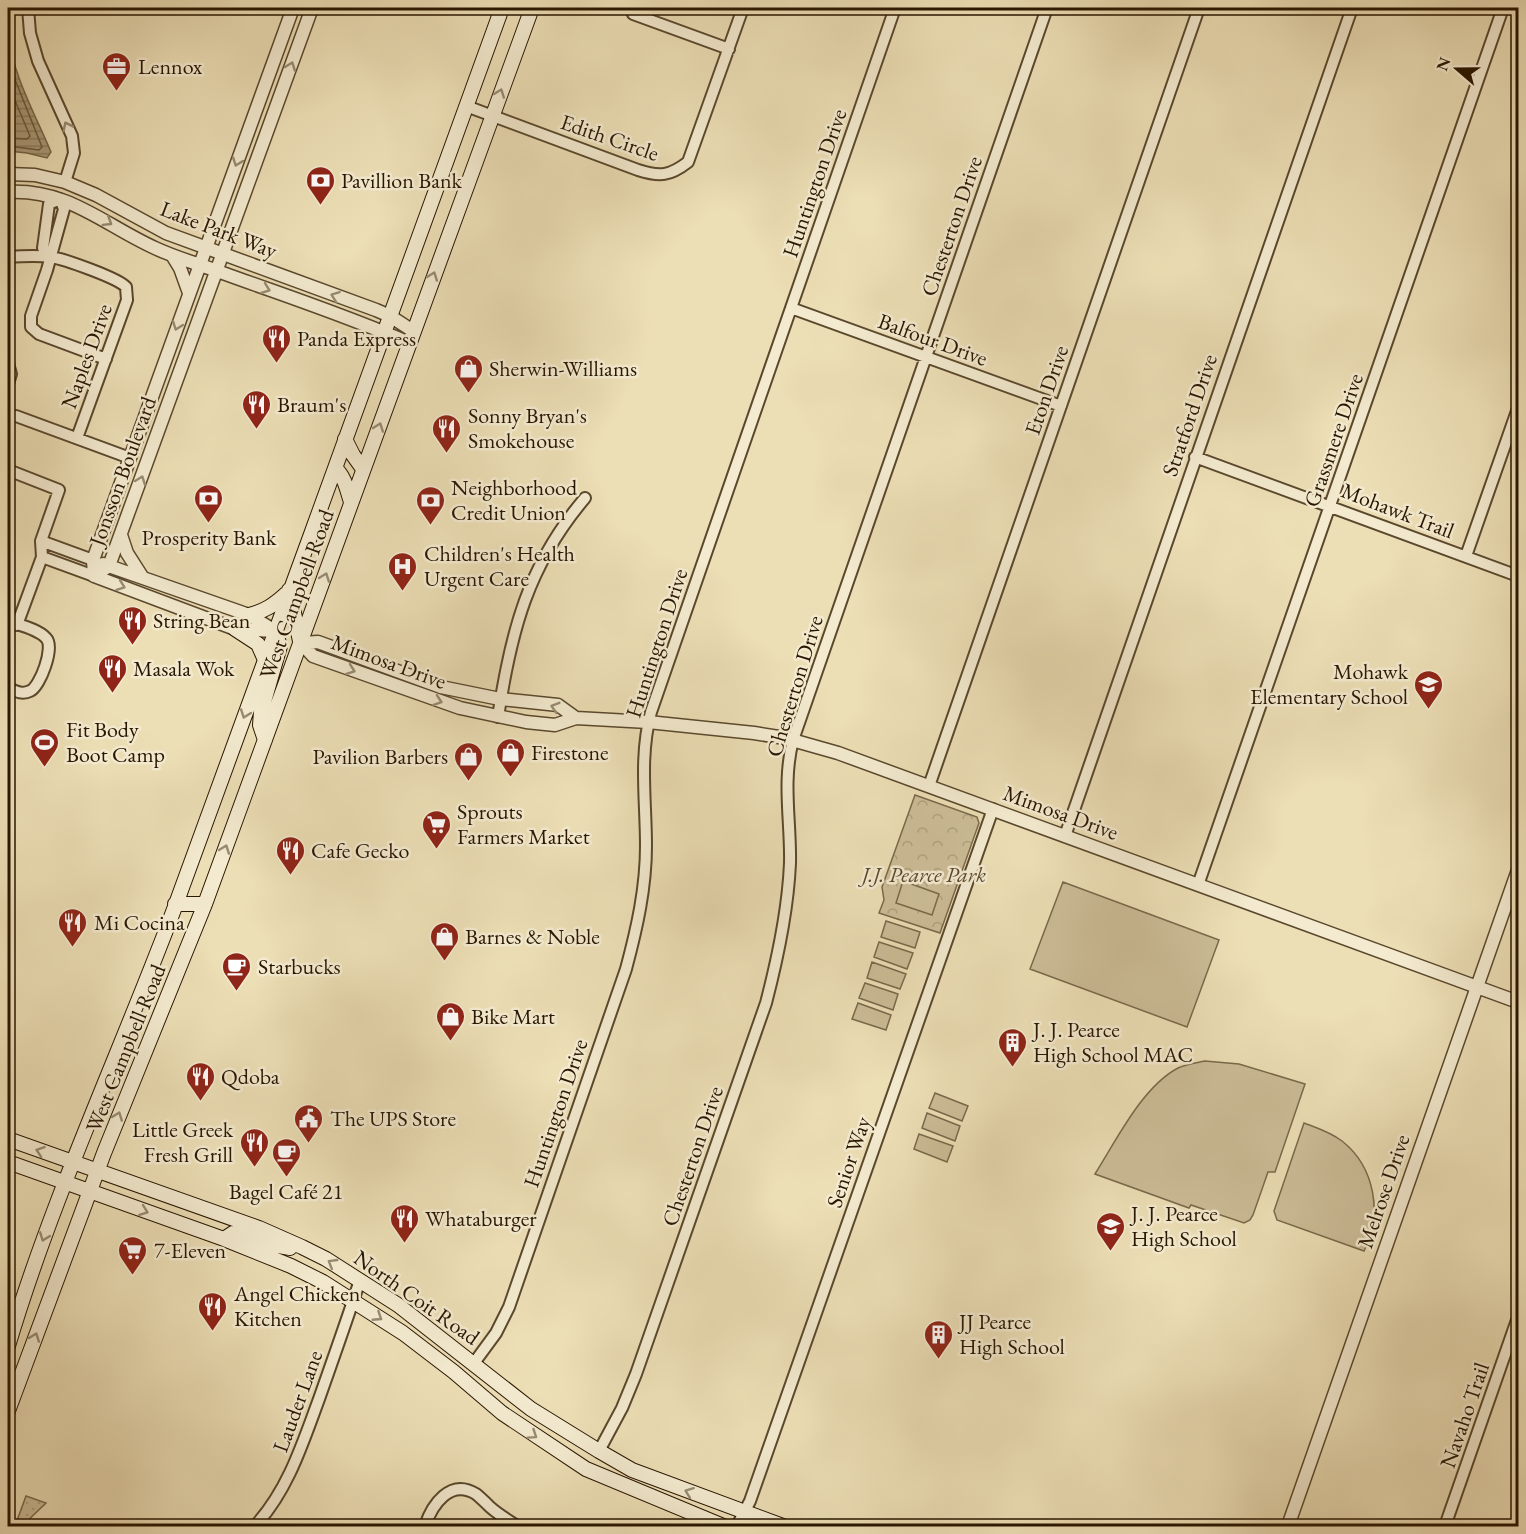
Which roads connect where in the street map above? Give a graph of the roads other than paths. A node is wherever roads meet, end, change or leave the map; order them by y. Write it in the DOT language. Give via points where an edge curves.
graph roads {
  1 [pos="28,8"];
  2 [pos="293,8"];
  3 [pos="312,8"];
  4 [pos="502,8"];
  5 [pos="532,8"];
  6 [pos="743,8"];
  7 [pos="895,8"];
  8 [pos="1047,8"];
  9 [pos="1199,8"];
  10 [pos="1352,8"];
  11 [pos="1503,8"];
  12 [pos="1510,8"];
  13 [pos="1518,11"];
  14 [pos="633,14"];
  15 [pos="729,49"];
  16 [pos="466,106"];
  17 [pos="492,116"];
  18 [pos="8,174"];
  19 [pos="65,182"];
  20 [pos="8,192"];
  21 [pos="60,199"];
  22 [pos="206,248"];
  23 [pos="223,254"];
  24 [pos="172,255"];
  25 [pos="49,256"];
  26 [pos="8,257"];
  27 [pos="200,265"];
  28 [pos="217,271"];
  29 [pos="189,293"];
  30 [pos="791,308"];
  31 [pos="390,316"];
  32 [pos="384,332"];
  33 [pos="411,337"];
  34 [pos="926,357"];
  35 [pos="106,359"];
  36 [pos="8,364"];
  37 [pos="8,384"];
  38 [pos="1061,406"];
  39 [pos="149,407"];
  40 [pos="1518,408"];
  41 [pos="165,413"];
  42 [pos="16,416"];
  43 [pos="77,438"];
  44 [pos="345,439"];
  45 [pos="1195,457"];
  46 [pos="130,458"];
  47 [pos="334,468"];
  48 [pos="363,469"];
  49 [pos="8,470"];
  50 [pos="585,498"];
  51 [pos="351,502"];
  52 [pos="1330,505"];
  53 [pos="121,535"];
  54 [pos="41,541"];
  55 [pos="1466,556"];
  56 [pos="42,557"];
  57 [pos="93,560"];
  58 [pos="109,566"];
  59 [pos="94,576"];
  60 [pos="1518,576"];
  61 [pos="143,578"];
  62 [pos="290,590"];
  63 [pos="183,592"];
  64 [pos="173,606"];
  65 [pos="249,615"];
  66 [pos="310,619"];
  67 [pos="12,623"];
  68 [pos="297,627"];
  69 [pos="236,629"];
  70 [pos="274,631"];
  71 [pos="300,642"];
  72 [pos="280,646"];
  73 [pos="265,660"];
  74 [pos="413,677"];
  75 [pos="8,688"];
  76 [pos="416,694"];
  77 [pos="500,699"];
  78 [pos="498,717"];
  79 [pos="576,718"];
  80 [pos="648,722"];
  81 [pos="265,740"];
  82 [pos="793,740"];
  83 [pos="929,786"];
  84 [pos="993,809"];
  85 [pos="1065,836"];
  86 [pos="1518,870"];
  87 [pos="1198,885"];
  88 [pos="175,904"];
  89 [pos="205,904"];
  90 [pos="199,919"];
  91 [pos="1477,988"];
  92 [pos="1518,1002"];
  93 [pos="8,1139"];
  94 [pos="8,1162"];
  95 [pos="73,1162"];
  96 [pos="97,1171"];
  97 [pos="65,1182"];
  98 [pos="89,1191"];
  99 [pos="224,1239"];
  100 [pos="302,1247"];
  101 [pos="360,1280"];
  102 [pos="353,1300"];
  103 [pos="1518,1317"];
  104 [pos="8,1346"];
  105 [pos="474,1363"];
  106 [pos="8,1411"];
  107 [pos="599,1451"];
  108 [pos="744,1512"];
  109 [pos="1449,1525"];
  110 [pos="255,1527"];
  111 [pos="425,1527"];
  112 [pos="517,1527"];
  113 [pos="723,1527"];
  114 [pos="736,1527"];
  115 [pos="783,1527"];
  116 [pos="1288,1527"];
  19 -- 1 [label="street, one-way" via="74,153 72,136 36,54"];
  2 -- 22 [label="street, Jonsson Boulevard, one-way"];
  23 -- 3 [label="street, Jonsson Boulevard, one-way"];
  4 -- 16 [label="main road, West Campbell Road"];
  17 -- 5 [label="main road, West Campbell Road, one-way"];
  6 -- 15 [label="street, Edith Circle"];
  7 -- 30 [label="street, Huntington Drive"];
  8 -- 34 [label="street, Chesterton Drive"];
  9 -- 38 [label="street, Eton Drive"];
  10 -- 45 [label="street, Stratford Drive"];
  11 -- 52 [label="street, Grassmere Drive"];
  12 -- 13 [label="street"];
  14 -- 15 [label="street"];
  15 -- 17 [label="street, Edith Circle" via="688,162 666,175 638,170"];
  16 -- 17 [label="street, Edith Circle"];
  16 -- 31 [label="main road, West Campbell Road"];
  33 -- 17 [label="main road, West Campbell Road, one-way"];
  18 -- 19 [label="street, Lake Park Way"];
  19 -- 21 [label="street"];
  19 -- 22 [label="street, Lake Park Way" via="105,199 152,227"];
  20 -- 21 [label="street, Lake Park Way"];
  21 -- 24 [label="street, Lake Park Way, one-way"];
  21 -- 25 [label="street" via="49,204 46,214 43,248"];
  22 -- 23 [label="street, Lake Park Way"];
  22 -- 27 [label="street, Jonsson Boulevard"];
  23 -- 28 [label="street, Jonsson Boulevard"];
  31 -- 23 [label="street, Lake Park Way, one-way"];
  24 -- 27 [label="street, Lake Park Way"];
  24 -- 29 [label="street"];
  25 -- 26 [label="street"];
  25 -- 35 [label="street" via="31,316 32,327 39,334"];
  25 -- 35 [label="street, Naples Drive" via="117,280 126,287 127,300"];
  27 -- 28 [label="street, Lake Park Way"];
  27 -- 29 [label="street, Jonsson Boulevard"];
  28 -- 32 [label="street, Lake Park Way, one-way"];
  28 -- 41 [label="street, Jonsson Boulevard"];
  29 -- 39 [label="street, Jonsson Boulevard, one-way"];
  30 -- 34 [label="street, Balfour Drive"];
  30 -- 80 [label="street, Huntington Drive"];
  31 -- 32 [label="main road, West Campbell Road"];
  31 -- 33 [label="street, Lake Park Way"];
  32 -- 33 [label="street, Lake Park Way"];
  32 -- 44 [label="main road, West Campbell Road"];
  48 -- 33 [label="main road, West Campbell Road, one-way"];
  34 -- 38 [label="street, Balfour Drive"];
  34 -- 82 [label="street, Chesterton Drive"];
  35 -- 43 [label="street, Naples Drive"];
  36 -- 37 [label="street"];
  38 -- 83 [label="street, Eton Drive"];
  39 -- 41 [label="street"];
  39 -- 46 [label="street, Jonsson Boulevard"];
  40 -- 55 [label="street"];
  53 -- 41 [label="street, Jonsson Boulevard, one-way"];
  42 -- 43 [label="street"];
  43 -- 46 [label="street"];
  44 -- 47 [label="main road, West Campbell Road"];
  44 -- 48 [label="main road"];
  45 -- 52 [label="street, Mohawk Trail"];
  45 -- 85 [label="street, Stratford Drive"];
  46 -- 57 [label="street, Jonsson Boulevard"];
  47 -- 51 [label="main road" via="345,483"];
  47 -- 62 [label="main road, West Campbell Road"];
  48 -- 51 [label="main road, West Campbell Road"];
  49 -- 54 [label="street" via="59,490"];
  50 -- 77 [label="street" via="566,521 531,582 510,647"];
  66 -- 51 [label="main road, West Campbell Road, one-way"];
  52 -- 55 [label="street, Mohawk Trail"];
  52 -- 87 [label="street, Grassmere Drive"];
  53 -- 58 [label="street, Jonsson Boulevard"];
  53 -- 61 [label="street"];
  54 -- 56 [label="street"];
  54 -- 57 [label="street"];
  55 -- 60 [label="street, Mohawk Trail"];
  56 -- 59 [label="street"];
  56 -- 67 [label="street"];
  57 -- 58 [label="street"];
  57 -- 59 [label="street, Jonsson Boulevard"];
  58 -- 59 [label="street, Jonsson Boulevard"];
  58 -- 61 [label="street"];
  59 -- 64 [label="street, one-way"];
  61 -- 63 [label="street"];
  62 -- 65 [label="main road" via="269,608"];
  62 -- 68 [label="main road"];
  62 -- 70 [label="main road, West Campbell Road"];
  63 -- 64 [label="street"];
  63 -- 65 [label="street"];
  64 -- 69 [label="street"];
  65 -- 70 [label="street"];
  66 -- 68 [label="main road"];
  66 -- 71 [label="main road, West Campbell Road"];
  67 -- 75 [label="street" via="45,636 50,650 32,691"];
  68 -- 70 [label="main road"];
  68 -- 71 [label="main road"];
  69 -- 70 [label="street"];
  69 -- 73 [label="main road" via="258,644"];
  70 -- 72 [label="main road"];
  70 -- 73 [label="main road, West Campbell Road"];
  71 -- 72 [label="main road"];
  71 -- 74 [label="street, Mimosa Drive" via="318,642"];
  71 -- 76 [label="street, Mimosa Drive, one-way" via="313,656"];
  71 -- 81 [label="main road, West Campbell Road"];
  72 -- 73 [label="main road"];
  72 -- 81 [label="main road" via="261,712"];
  73 -- 88 [label="main road, West Campbell Road, one-way"];
  74 -- 76 [label="street"];
  74 -- 77 [label="street, Mimosa Drive"];
  76 -- 78 [label="street, Mimosa Drive, one-way"];
  77 -- 78 [label="street"];
  79 -- 77 [label="street, Mimosa Drive, one-way" via="558,705"];
  78 -- 79 [label="street, Mimosa Drive" via="555,725"];
  79 -- 80 [label="street, Mimosa Drive"];
  80 -- 82 [label="street, Mimosa Drive"];
  80 -- 105 [label="street, Huntington Drive" via="643,768 645,874 636,933 509,1307"];
  89 -- 81 [label="main road, West Campbell Road, one-way"];
  82 -- 83 [label="street, Mimosa Drive"];
  82 -- 107 [label="street, Chesterton Drive" via="786,784 788,892 766,1004 636,1374"];
  83 -- 84 [label="street, Mimosa Drive"];
  84 -- 85 [label="street, Mimosa Drive"];
  84 -- 108 [label="street, Senior Way"];
  85 -- 87 [label="street, Mimosa Drive"];
  86 -- 91 [label="street, Melrose Drive"];
  87 -- 91 [label="street, Mimosa Drive"];
  88 -- 89 [label="main road"];
  88 -- 90 [label="main road"];
  88 -- 95 [label="main road, West Campbell Road"];
  89 -- 90 [label="main road, West Campbell Road"];
  96 -- 90 [label="main road, West Campbell Road, one-way"];
  91 -- 92 [label="street, Mimosa Drive"];
  91 -- 116 [label="street, Melrose Drive"];
  95 -- 93 [label="main road, North Coit Road, one-way"];
  94 -- 97 [label="main road, North Coit Road"];
  95 -- 96 [label="main road, North Coit Road"];
  95 -- 97 [label="main road, West Campbell Road"];
  96 -- 98 [label="main road, West Campbell Road"];
  96 -- 100 [label="main road, North Coit Road"];
  97 -- 98 [label="main road, North Coit Road"];
  97 -- 104 [label="main road, West Campbell Road, one-way"];
  98 -- 99 [label="main road, North Coit Road, one-way"];
  106 -- 98 [label="main road, West Campbell Road, one-way"];
  99 -- 100 [label="main road" via="232,1233 286,1248"];
  99 -- 102 [label="main road, North Coit Road" via="323,1281"];
  101 -- 100 [label="main road, North Coit Road, one-way"];
  101 -- 102 [label="street, Lauder Lane"];
  101 -- 105 [label="main road, North Coit Road"];
  102 -- 110 [label="street, Lauder Lane" via="299,1454 284,1488"];
  102 -- 113 [label="main road, North Coit Road, one-way" via="403,1333 502,1413 586,1469"];
  103 -- 109 [label="street, Navaho Trail"];
  105 -- 107 [label="main road, North Coit Road" via="531,1409"];
  108 -- 107 [label="main road, North Coit Road, one-way" via="633,1470"];
  108 -- 114 [label="street, Senior Way"];
  108 -- 115 [label="main road, North Coit Road"];
  111 -- 112 [label="street" via="437,1501 455,1491 465,1491 476,1494"];
}
